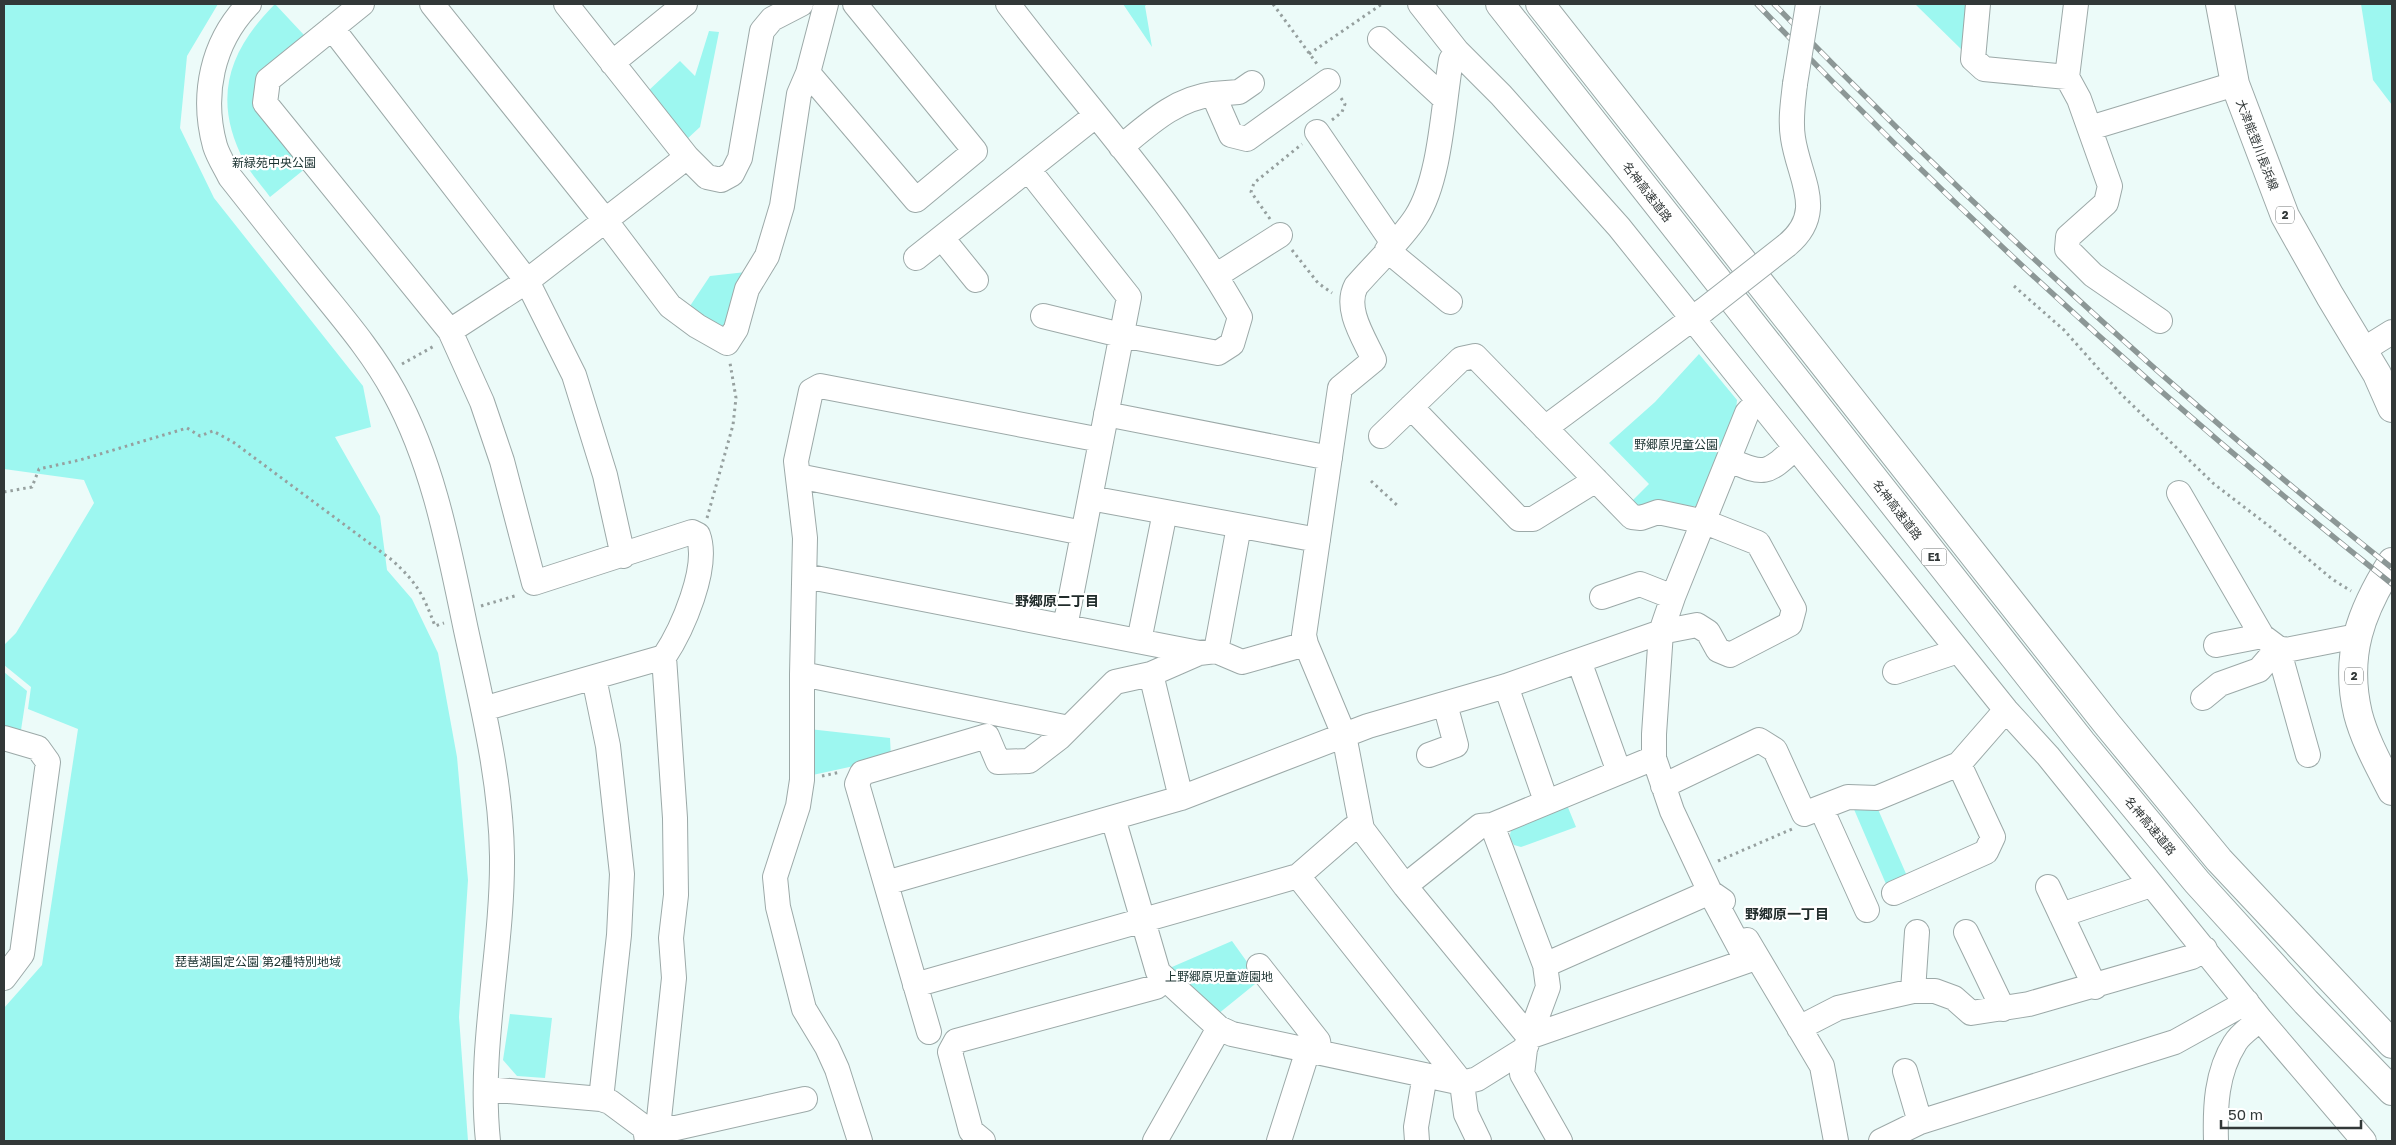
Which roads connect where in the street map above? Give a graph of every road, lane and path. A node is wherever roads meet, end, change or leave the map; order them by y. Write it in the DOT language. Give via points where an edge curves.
graph roads {
  1 [pos="249,4"];
  2 [pos="362,4"];
  3 [pos="432,4"];
  4 [pos="566,4"];
  5 [pos="685,4"];
  6 [pos="801,4"];
  7 [pos="826,4"];
  8 [pos="855,4"];
  9 [pos="1008,4"];
  10 [pos="1273,4"];
  11 [pos="1382,4"];
  12 [pos="1420,4"];
  13 [pos="1500,4"];
  14 [pos="1540,4"];
  15 [pos="1808,4"];
  16 [pos="1978,4"];
  17 [pos="2076,4"];
  18 [pos="2220,4"];
  19 [pos="768,12"];
  20 [pos="332,28"];
  21 [pos="1380,39"];
  22 [pos="1457,51"];
  23 [pos="1309,54"];
  24 [pos="612,63"];
  25 [pos="808,73"];
  26 [pos="2067,77"];
  27 [pos="1328,81"];
  28 [pos="1252,83"];
  29 [pos="2234,84"];
  30 [pos="1212,94"];
  31 [pos="1444,99"];
  32 [pos="1095,116"];
  33 [pos="2090,128"];
  34 [pos="1317,132"];
  35 [pos="1121,147"];
  36 [pos="687,157"];
  37 [pos="1028,170"];
  38 [pos="605,220"];
  39 [pos="1280,235"];
  40 [pos="942,238"];
  41 [pos="1390,247"];
  42 [pos="916,258"];
  43 [pos="1217,275"];
  44 [pos="976,280"];
  45 [pos="527,281"];
  46 [pos="2014,286"];
  47 [pos="1351,295"];
  48 [pos="1450,302"];
  49 [pos="1698,314"];
  50 [pos="1043,316"];
  51 [pos="2160,321"];
  52 [pos="2392,332"];
  53 [pos="451,333"];
  54 [pos="1121,335"];
  55 [pos="727,343"];
  56 [pos="2363,350"];
  57 [pos="397,367"];
  58 [pos="1757,402"];
  59 [pos="1411,407"];
  60 [pos="2392,408"];
  61 [pos="1106,414"];
  62 [pos="1545,428"];
  63 [pos="1381,436"];
  64 [pos="1101,440"];
  65 [pos="1795,448"];
  66 [pos="1330,458"];
  67 [pos="1729,460"];
  68 [pos="798,476"];
  69 [pos="1596,480"];
  70 [pos="1370,481"];
  71 [pos="4,492"];
  72 [pos="2179,494"];
  73 [pos="1090,498"];
  74 [pos="1398,506"];
  75 [pos="1165,512"];
  76 [pos="1705,522"];
  77 [pos="1239,526"];
  78 [pos="1083,533"];
  79 [pos="698,535"];
  80 [pos="1318,540"];
  81 [pos="623,556"];
  82 [pos="2392,562"];
  83 [pos="805,576"];
  84 [pos="534,583"];
  85 [pos="1602,597"];
  86 [pos="1673,597"];
  87 [pos="2369,601"];
  88 [pos="475,607"];
  89 [pos="447,623"];
  90 [pos="1065,627"];
  91 [pos="1661,632"];
  92 [pos="2357,636"];
  93 [pos="1139,641"];
  94 [pos="2270,642"];
  95 [pos="1306,644"];
  96 [pos="2216,645"];
  97 [pos="1958,651"];
  98 [pos="1208,652"];
  99 [pos="664,657"];
  100 [pos="1579,661"];
  101 [pos="1895,672"];
  102 [pos="802,674"];
  103 [pos="1151,674"];
  104 [pos="594,678"];
  105 [pos="1506,686"];
  106 [pos="2204,698"];
  107 [pos="1445,704"];
  108 [pos="483,709"];
  109 [pos="2006,710"];
  110 [pos="1069,728"];
  111 [pos="1344,735"];
  112 [pos="4,738"];
  113 [pos="1429,755"];
  114 [pos="2308,755"];
  115 [pos="1654,758"];
  116 [pos="1959,764"];
  117 [pos="847,771"];
  118 [pos="1619,772"];
  119 [pos="818,777"];
  120 [pos="1663,786"];
  121 [pos="2392,791"];
  122 [pos="1181,798"];
  123 [pos="1546,801"];
  124 [pos="1812,811"];
  125 [pos="1113,818"];
  126 [pos="1492,824"];
  127 [pos="1362,829"];
  128 [pos="1699,869"];
  129 [pos="1298,876"];
  130 [pos="886,883"];
  131 [pos="1405,886"];
  132 [pos="2048,886"];
  133 [pos="2151,886"];
  134 [pos="1710,892"];
  135 [pos="1894,893"];
  136 [pos="1867,910"];
  137 [pos="2061,915"];
  138 [pos="1142,920"];
  139 [pos="1917,932"];
  140 [pos="1966,932"];
  141 [pos="2205,949"];
  142 [pos="1545,965"];
  143 [pos="1259,966"];
  144 [pos="4,978"];
  145 [pos="1165,979"];
  146 [pos="915,985"];
  147 [pos="2095,987"];
  148 [pos="1913,991"];
  149 [pos="2003,1008"];
  150 [pos="2254,1011"];
  151 [pos="1219,1028"];
  152 [pos="1799,1028"];
  153 [pos="929,1032"];
  154 [pos="1527,1043"];
  155 [pos="2392,1044"];
  156 [pos="1314,1051"];
  157 [pos="1906,1071"];
  158 [pos="1425,1075"];
  159 [pos="1462,1083"];
  160 [pos="486,1089"];
  161 [pos="2392,1091"];
  162 [pos="601,1099"];
  163 [pos="805,1100"];
  164 [pos="1920,1122"];
  165 [pos="650,1132"];
  166 [pos="488,1141"];
  167 [pos="860,1141"];
  168 [pos="984,1141"];
  169 [pos="1155,1141"];
  170 [pos="1279,1141"];
  171 [pos="1417,1141"];
  172 [pos="1479,1141"];
  173 [pos="1560,1141"];
  174 [pos="1836,1141"];
  175 [pos="1881,1141"];
  176 [pos="2216,1141"];
  177 [pos="2364,1141"];
  1 -- 108 [label="street" via="226,33 216,55 208,113 216,147 230,177 373,358 394,391 426,463"];
  2 -- 20 [label="street"];
  3 -- 38 [label="street"];
  4 -- 24 [label="street"];
  5 -- 24 [label="street"];
  6 -- 19 [label="street"];
  7 -- 25 [label="street"];
  8 -- 25 [label="street" via="975,151 916,200"];
  9 -- 32 [label="street"];
  10 -- 23 [label="path"];
  11 -- 23 [label="path"];
  12 -- 22 [label="street"];
  13 -- 161 [label="main road, 名神高速道路 / E1" via="2082,743 2197,882"];
  14 -- 155 [label="main road, E1" via="2107,724 2219,860"];
  15 -- 49 [label="street, bridge" via="1792,110 1793,139 1804,181 1808,219 1787,245"];
  16 -- 26 [label="street" via="1973,59 1984,69"];
  17 -- 26 [label="street"];
  18 -- 29 [label="main road, 大津能登川長浜線 / 2"];
  19 -- 36 [label="street" via="740,158 732,174 721,180 707,176"];
  20 -- 45 [label="street"];
  20 -- 53 [label="street" via="268,80 265,102"];
  21 -- 31 [label="street"];
  22 -- 31 [label="street" via="1451,60"];
  22 -- 49 [label="street"];
  23 -- 27 [label="path"];
  24 -- 36 [label="street"];
  25 -- 55 [label="street" via="799,94 782,206 767,256 747,289 736,329"];
  26 -- 33 [label="street"];
  27 -- 30 [label="street" via="1247,139 1231,135"];
  27 -- 34 [label="path" via="1345,104 1342,112"];
  28 -- 30 [label="street" via="1239,92"];
  29 -- 33 [label="street"];
  29 -- 56 [label="main road, 大津能登川長浜線 / 2" via="2285,216"];
  30 -- 35 [label="street" via="1197,96 1165,111"];
  31 -- 41 [label="street" via="1430,183 1417,216"];
  32 -- 35 [label="street"];
  32 -- 37 [label="street"];
  33 -- 51 [label="street" via="2110,186 2106,203 2068,237 2067,249 2093,275"];
  34 -- 39 [label="path" via="1254,183 1251,192"];
  34 -- 41 [label="street"];
  35 -- 43 [label="street" via="1176,216"];
  36 -- 38 [label="street"];
  37 -- 40 [label="street"];
  37 -- 54 [label="street" via="1129,297"];
  38 -- 45 [label="street"];
  38 -- 55 [label="street" via="670,306"];
  39 -- 43 [label="street"];
  39 -- 47 [label="path" via="1318,283 1339,298"];
  40 -- 42 [label="street"];
  40 -- 44 [label="street"];
  41 -- 47 [label="street"];
  41 -- 48 [label="street"];
  43 -- 54 [label="street" via="1240,317 1232,344 1218,353"];
  45 -- 53 [label="street"];
  45 -- 81 [label="street" via="574,375 605,475"];
  46 -- 87 [label="path" via="2064,330 2121,394 2214,484 2332,579"];
  47 -- 66 [label="street" via="1351,306 1374,360 1340,388"];
  49 -- 58 [label="street"];
  49 -- 62 [label="street"];
  50 -- 54 [label="street"];
  52 -- 56 [label="street"];
  53 -- 57 [label="path"];
  53 -- 84 [label="street" via="482,402 502,461"];
  54 -- 61 [label="street"];
  55 -- 79 [label="path" via="736,398 733,425 711,506"];
  56 -- 60 [label="main road, 大津能登川長浜線 / 2"];
  58 -- 65 [label="street"];
  58 -- 67 [label="street" via="1747,412"];
  59 -- 62 [label="street" via="1461,359 1475,356"];
  59 -- 63 [label="street"];
  59 -- 69 [label="street" via="1519,519 1533,519"];
  61 -- 64 [label="street"];
  61 -- 66 [label="street"];
  62 -- 69 [label="street"];
  64 -- 68 [label="street" via="820,386 811,391 796,461"];
  64 -- 73 [label="street"];
  65 -- 67 [label="street" via="1773,468 1756,472"];
  65 -- 97 [label="street"];
  66 -- 80 [label="street"];
  67 -- 76 [label="street"];
  68 -- 78 [label="street"];
  68 -- 83 [label="street" via="805,538"];
  69 -- 76 [label="street" via="1632,517 1641,518 1658,512"];
  70 -- 74 [label="path"];
  71 -- 89 [label="path" via="32,487 39,469 187,428 200,436 213,431 233,442 392,560 413,579 435,626"];
  72 -- 94 [label="street"];
  73 -- 75 [label="street"];
  73 -- 78 [label="street"];
  75 -- 77 [label="street"];
  75 -- 93 [label="street"];
  76 -- 86 [label="street"];
  76 -- 91 [label="street" via="1758,543 1794,609 1790,624 1730,656 1718,650 1708,632 1697,625"];
  77 -- 80 [label="street"];
  77 -- 98 [label="street"];
  78 -- 90 [label="street"];
  79 -- 81 [label="street" via="692,532"];
  79 -- 99 [label="street" via="701,557 692,598 679,634"];
  80 -- 95 [label="street" via="1304,635"];
  81 -- 84 [label="street"];
  82 -- 87 [label="main road, 2"];
  83 -- 90 [label="street"];
  83 -- 102 [label="street"];
  84 -- 88 [label="path" via="524,593"];
  85 -- 86 [label="street" via="1640,584"];
  86 -- 91 [label="street"];
  87 -- 92 [label="main road, 2"];
  90 -- 93 [label="street"];
  91 -- 100 [label="street"];
  91 -- 115 [label="street"];
  92 -- 94 [label="street" via="2286,650"];
  92 -- 121 [label="main road, 2" via="2354,693 2359,716"];
  93 -- 98 [label="street"];
  94 -- 96 [label="street"];
  94 -- 106 [label="street" via="2259,670 2220,684"];
  94 -- 114 [label="street"];
  95 -- 98 [label="street" via="1242,662"];
  95 -- 111 [label="street"];
  97 -- 101 [label="street"];
  97 -- 109 [label="street"];
  98 -- 103 [label="street"];
  99 -- 104 [label="street"];
  99 -- 165 [label="street" via="674,810 674,978"];
  100 -- 105 [label="street"];
  100 -- 118 [label="street"];
  102 -- 110 [label="street"];
  102 -- 167 [label="street" via="795,758 802,780 798,806 775,877 778,907 804,1009 837,1069"];
  103 -- 110 [label="street" via="1115,682"];
  103 -- 122 [label="street"];
  104 -- 108 [label="street"];
  104 -- 162 [label="street" via="608,746 622,874 619,935"];
  105 -- 107 [label="street"];
  105 -- 123 [label="street"];
  107 -- 111 [label="street"];
  107 -- 113 [label="street" via="1456,745"];
  108 -- 160 [label="street" via="502,855"];
  109 -- 116 [label="street"];
  109 -- 133 [label="street" via="2048,756"];
  110 -- 130 [label="street" via="1030,762 998,762 987,736 862,773 857,784"];
  111 -- 122 [label="street"];
  111 -- 127 [label="street"];
  112 -- 144 [label="street" via="38,748 48,762 22,954"];
  115 -- 118 [label="street"];
  115 -- 120 [label="street"];
  116 -- 124 [label="street" via="1877,798 1848,797"];
  116 -- 135 [label="street" via="1993,837 1986,852"];
  117 -- 119 [label="path"];
  118 -- 123 [label="street"];
  120 -- 124 [label="street" via="1759,740 1775,750"];
  120 -- 128 [label="street"];
  122 -- 125 [label="street"];
  123 -- 126 [label="street"];
  124 -- 128 [label="path" via="1799,827"];
  124 -- 136 [label="street"];
  125 -- 130 [label="street"];
  125 -- 138 [label="street"];
  126 -- 131 [label="street" via="1480,826"];
  126 -- 142 [label="street"];
  127 -- 129 [label="street" via="1352,829"];
  127 -- 131 [label="street"];
  128 -- 134 [label="street"];
  129 -- 138 [label="street"];
  129 -- 159 [label="street"];
  130 -- 146 [label="street"];
  131 -- 154 [label="street"];
  132 -- 137 [label="street"];
  133 -- 137 [label="street"];
  133 -- 141 [label="street"];
  134 -- 142 [label="street"];
  134 -- 152 [label="street" via="1722,899"];
  134 -- 154 [label="street" via="1747,961"];
  137 -- 147 [label="street"];
  138 -- 145 [label="street" via="1158,972"];
  138 -- 146 [label="street"];
  139 -- 148 [label="street"];
  140 -- 149 [label="street"];
  141 -- 147 [label="street" via="2192,957"];
  141 -- 150 [label="street"];
  142 -- 154 [label="street" via="1548,987"];
  143 -- 156 [label="street" via="1318,1041"];
  145 -- 151 [label="street"];
  145 -- 168 [label="street" via="1156,987 956,1041 950,1052 971,1131"];
  146 -- 153 [label="street"];
  147 -- 149 [label="street"];
  148 -- 149 [label="street" via="1935,991 1954,998 1971,1013"];
  148 -- 152 [label="street" via="1838,1008"];
  150 -- 164 [label="street" via="2175,1042"];
  150 -- 176 [label="street" via="2222,1071 2215,1106"];
  150 -- 177 [label="street"];
  151 -- 156 [label="street" via="1232,1034"];
  151 -- 169 [label="street"];
  152 -- 174 [label="street" via="1822,1066"];
  154 -- 159 [label="street" via="1477,1079"];
  154 -- 173 [label="street" via="1522,1074"];
  156 -- 158 [label="street"];
  156 -- 170 [label="street"];
  157 -- 164 [label="street"];
  158 -- 159 [label="street"];
  158 -- 171 [label="street" via="1416,1127"];
  159 -- 172 [label="street" via="1466,1114"];
  160 -- 162 [label="street"];
  160 -- 166 [label="street"];
  162 -- 165 [label="street" via="610,1102"];
  163 -- 165 [label="street"];
  164 -- 175 [label="street"];
}
